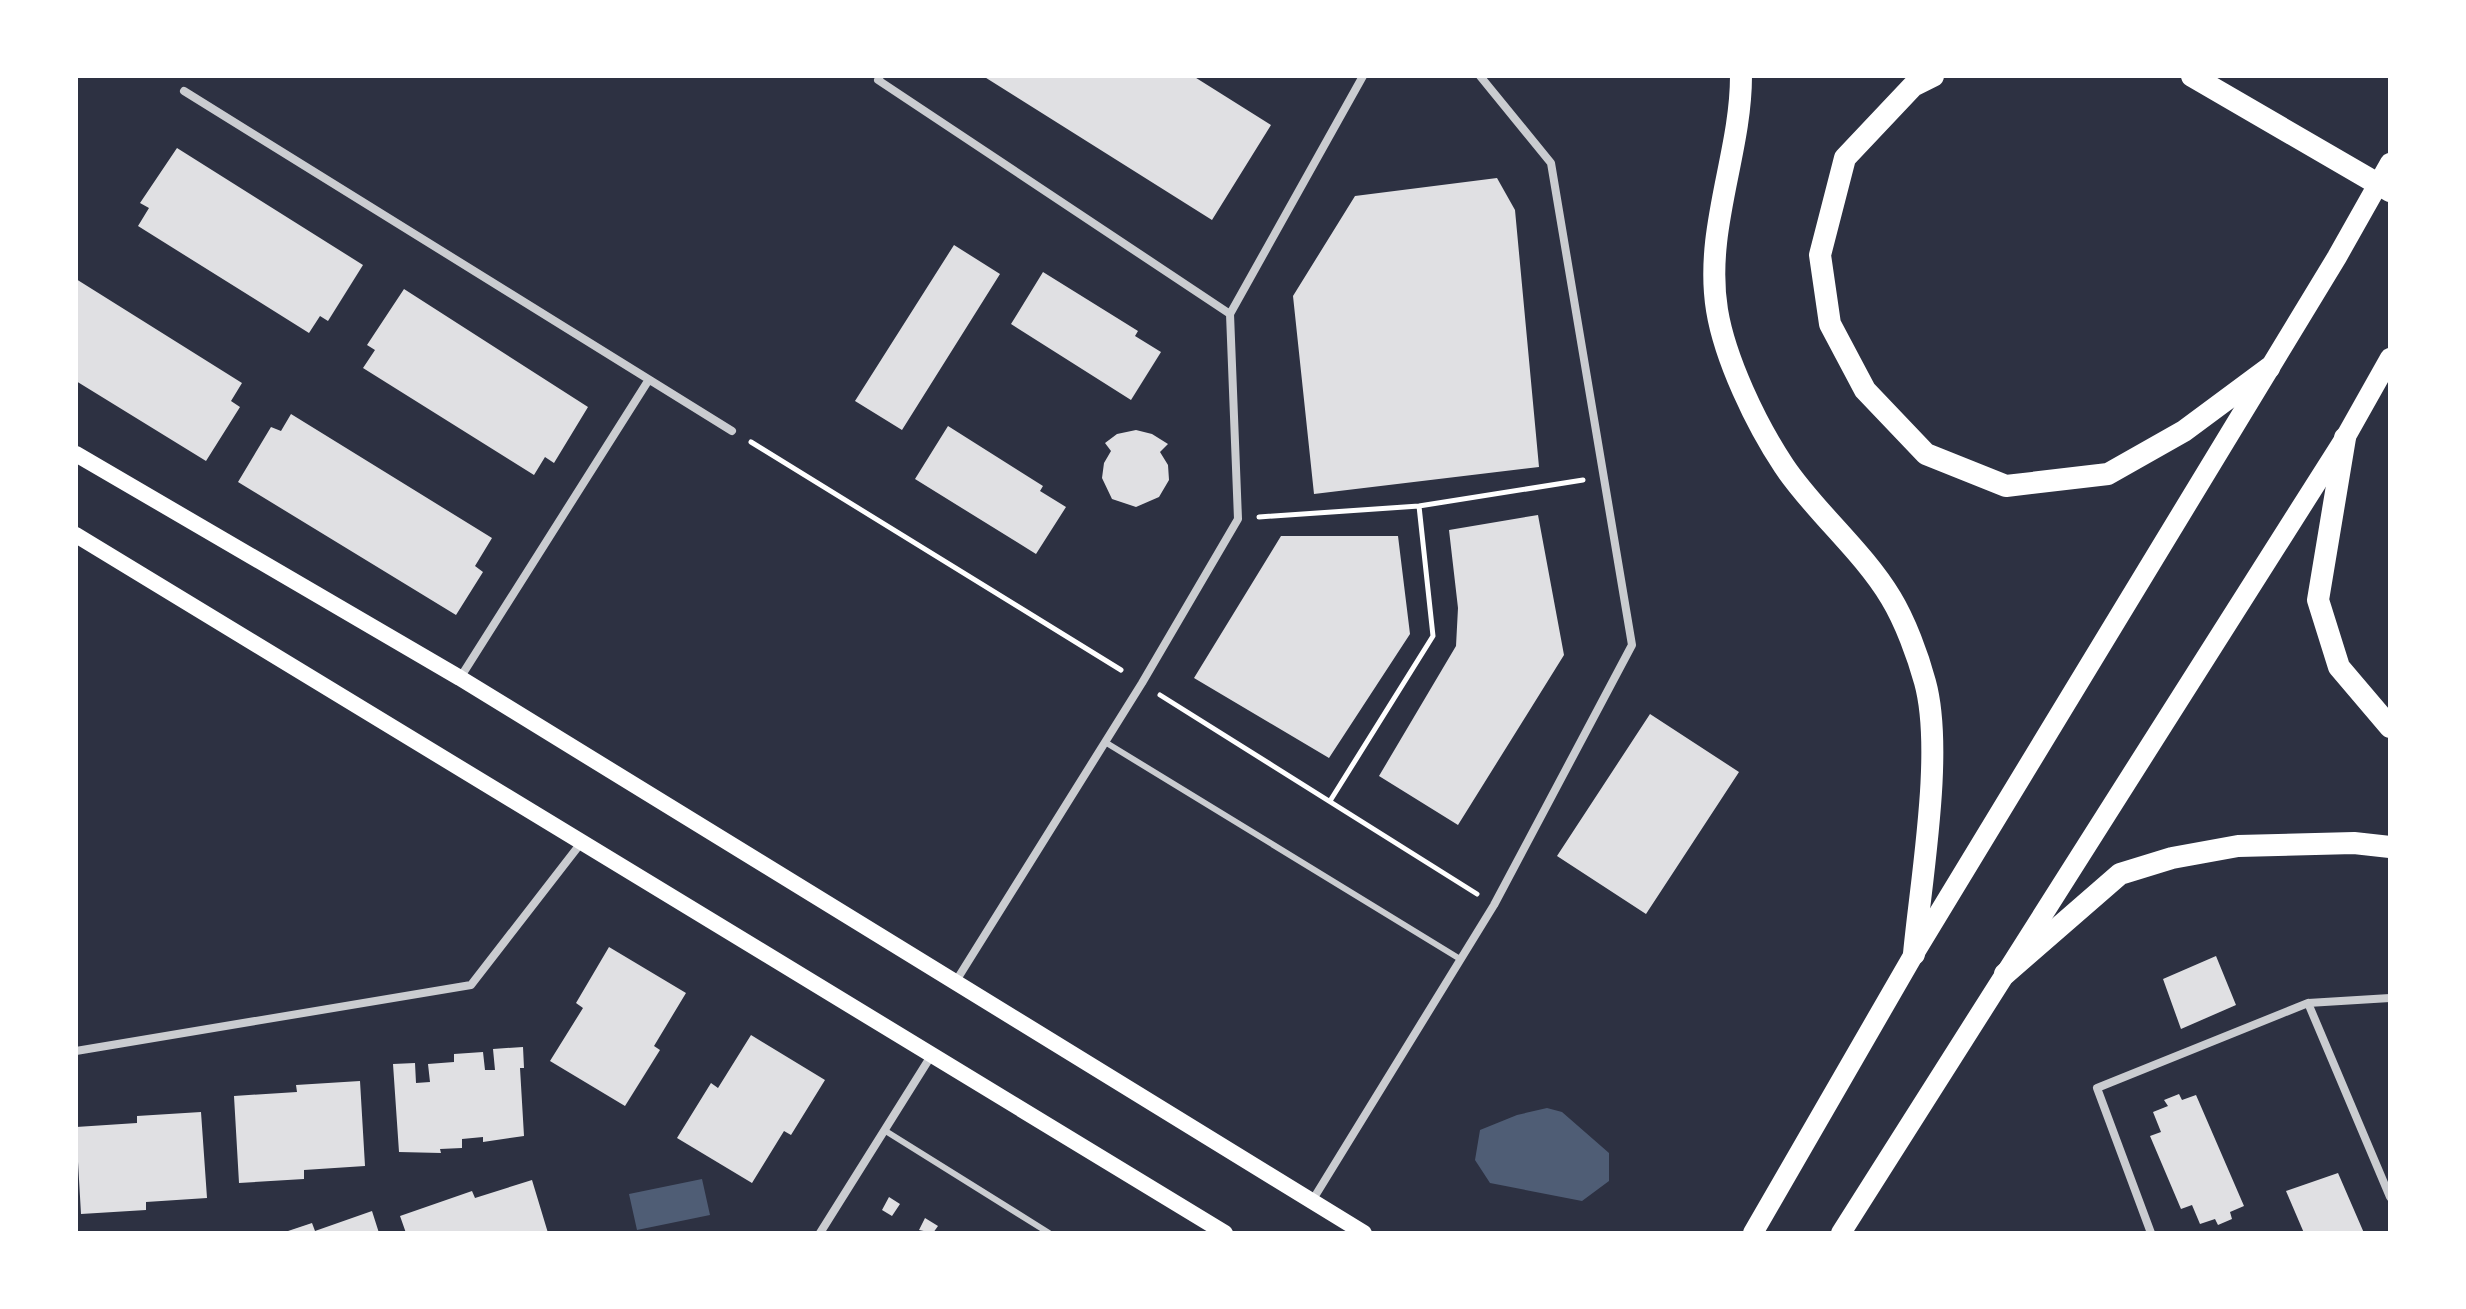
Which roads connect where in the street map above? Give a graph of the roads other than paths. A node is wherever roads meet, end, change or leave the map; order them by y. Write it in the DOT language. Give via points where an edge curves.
graph roads {
  1 [pos="880,76"];
  2 [pos="1363,76"];
  3 [pos="1480,76"];
  4 [pos="1741,76"];
  5 [pos="1933,76"];
  6 [pos="2192,76"];
  7 [pos="184,91"];
  8 [pos="2390,163"];
  9 [pos="2390,191"];
  10 [pos="1230,314"];
  11 [pos="2390,358"];
  12 [pos="2269,368"];
  13 [pos="648,381"];
  14 [pos="732,431"];
  15 [pos="2345,438"];
  16 [pos="76,454"];
  17 [pos="76,535"];
  18 [pos="460,678"];
  19 [pos="2390,727"];
  20 [pos="1105,742"];
  21 [pos="581,843"];
  22 [pos="2390,847"];
  23 [pos="1914,954"];
  24 [pos="1460,959"];
  25 [pos="2005,974"];
  26 [pos="956,981"];
  27 [pos="2390,998"];
  28 [pos="2308,1003"];
  29 [pos="76,1051"];
  30 [pos="931,1056"];
  31 [pos="884,1130"];
  32 [pos="2390,1197"];
  33 [pos="1312,1202"];
  34 [pos="820,1233"];
  35 [pos="1049,1233"];
  36 [pos="1225,1233"];
  37 [pos="1364,1233"];
  38 [pos="1753,1233"];
  39 [pos="1841,1233"];
  40 [pos="2151,1233"];
  1 -- 10 [label="street" via="878,80"];
  2 -- 10 [label="street"];
  3 -- 24 [label="street" via="1551,163 1632,645"];
  4 -- 23 [label="highway" via="1741,110 1715,250 1717,310 1757,418 1784,466 1891,598 1925,683 1933,748"];
  5 -- 12 [label="highway" via="1913,86 1845,158 1820,255 1830,324 1865,390 1926,454 2006,486 2108,474 2184,431"];
  6 -- 9 [label="highway"];
  7 -- 13 [label="street"];
  8 -- 12 [label="main road"];
  10 -- 20 [label="street" via="1238,519"];
  11 -- 15 [label="main road"];
  12 -- 23 [label="main road"];
  13 -- 14 [label="street"];
  13 -- 18 [label="street"];
  15 -- 19 [label="highway" via="2318,600 2339,667"];
  15 -- 25 [label="main road"];
  16 -- 18 [label="main road"];
  17 -- 21 [label="main road"];
  18 -- 26 [label="main road"];
  20 -- 24 [label="lane"];
  20 -- 26 [label="street"];
  21 -- 29 [label="street" via="471,985"];
  21 -- 30 [label="main road"];
  22 -- 25 [label="highway" via="2238,846 2120,874"];
  23 -- 38 [label="main road"];
  24 -- 33 [label="street"];
  25 -- 39 [label="main road"];
  26 -- 33 [label="main road"];
  27 -- 28 [label="street"];
  28 -- 32 [label="street"];
  28 -- 40 [label="street" via="2097,1088"];
  30 -- 31 [label="street"];
  30 -- 36 [label="main road"];
  31 -- 34 [label="street"];
  31 -- 35 [label="lane"];
  33 -- 37 [label="main road"];
}
